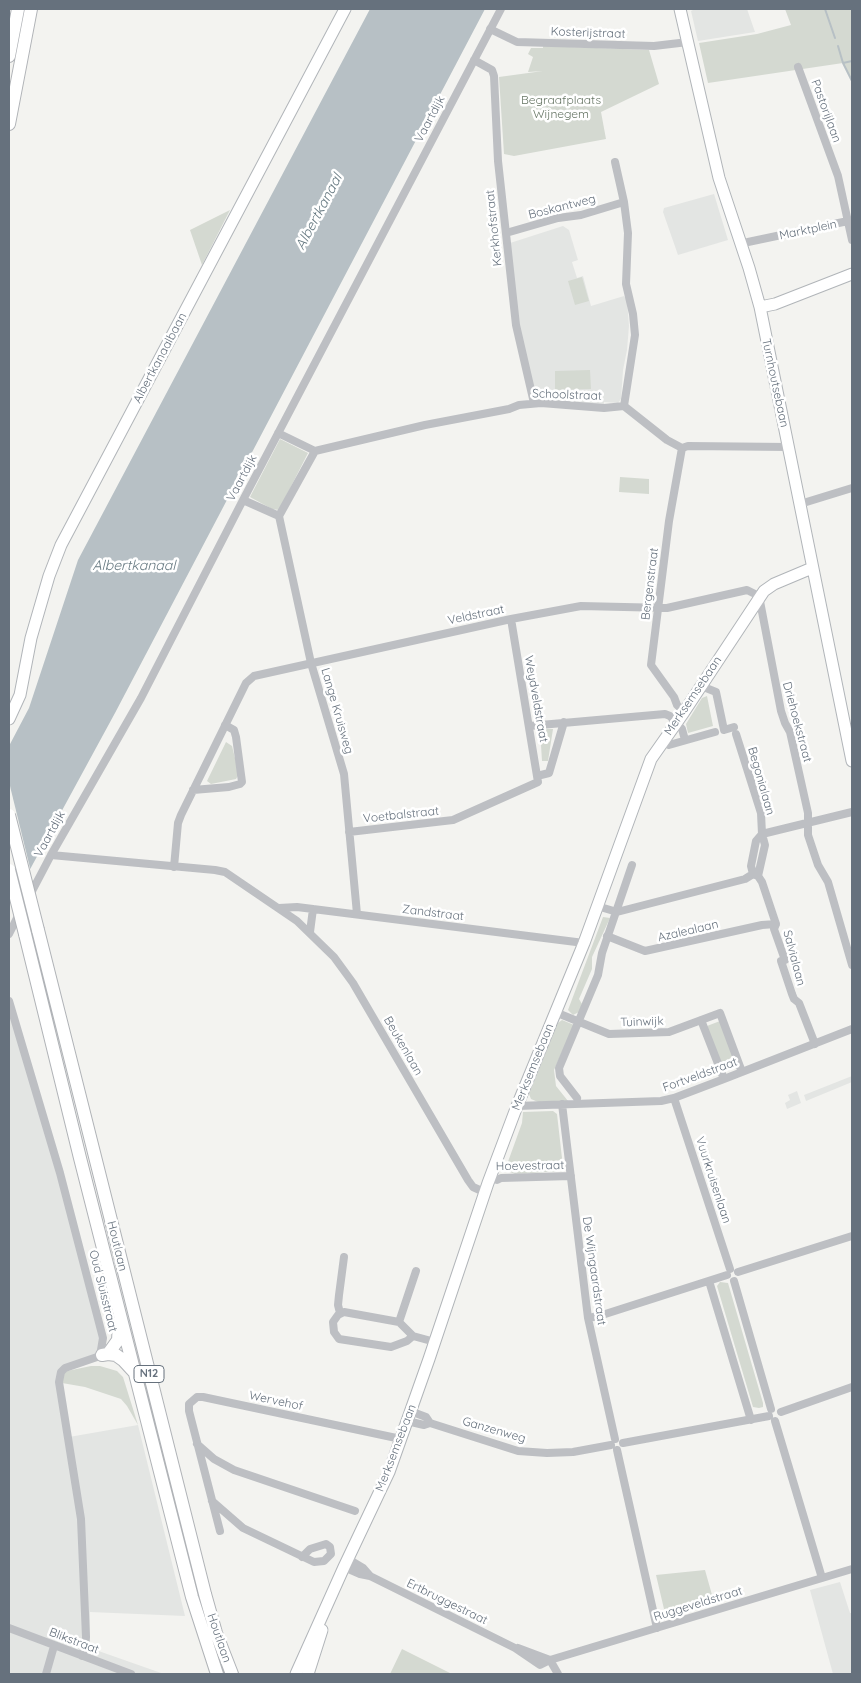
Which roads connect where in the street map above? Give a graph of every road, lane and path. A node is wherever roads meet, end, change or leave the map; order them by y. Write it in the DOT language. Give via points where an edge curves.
graph roads {
  1 [pos="18,9"];
  2 [pos="31,9"];
  3 [pos="344,9"];
  4 [pos="501,9"];
  5 [pos="680,9"];
  6 [pos="490,29"];
  7 [pos="688,42"];
  8 [pos="9,56"];
  9 [pos="474,60"];
  10 [pos="798,67"];
  11 [pos="9,124"];
  12 [pos="615,162"];
  13 [pos="624,202"];
  14 [pos="848,221"];
  15 [pos="506,233"];
  16 [pos="852,240"];
  17 [pos="748,242"];
  18 [pos="852,274"];
  19 [pos="760,308"];
  20 [pos="534,403"];
  21 [pos="624,406"];
  22 [pos="278,433"];
  23 [pos="788,447"];
  24 [pos="682,448"];
  25 [pos="315,451"];
  26 [pos="852,488"];
  27 [pos="243,500"];
  28 [pos="800,504"];
  29 [pos="279,516"];
  30 [pos="812,568"];
  31 [pos="760,596"];
  32 [pos="658,609"];
  33 [pos="511,619"];
  34 [pos="311,663"];
  35 [pos="701,686"];
  36 [pos="684,712"];
  37 [pos="9,719"];
  38 [pos="564,722"];
  39 [pos="676,723"];
  40 [pos="225,725"];
  41 [pos="529,726"];
  42 [pos="849,726"];
  43 [pos="715,732"];
  44 [pos="685,740"];
  45 [pos="669,745"];
  46 [pos="852,761"];
  47 [pos="538,779"];
  48 [pos="193,790"];
  49 [pos="852,812"];
  50 [pos="9,815"];
  51 [pos="807,823"];
  52 [pos="349,832"];
  53 [pos="762,834"];
  54 [pos="51,855"];
  55 [pos="632,865"];
  56 [pos="174,867"];
  57 [pos="9,870"];
  58 [pos="755,875"];
  59 [pos="597,906"];
  60 [pos="279,908"];
  61 [pos="313,909"];
  62 [pos="617,912"];
  63 [pos="356,914"];
  64 [pos="776,924"];
  65 [pos="310,932"];
  66 [pos="9,934"];
  67 [pos="607,936"];
  68 [pos="584,943"];
  69 [pos="852,965"];
  70 [pos="9,1001"];
  71 [pos="555,1012"];
  72 [pos="701,1020"];
  73 [pos="579,1022"];
  74 [pos="852,1029"];
  75 [pos="815,1044"];
  76 [pos="742,1072"];
  77 [pos="724,1080"];
  78 [pos="576,1098"];
  79 [pos="674,1098"];
  80 [pos="562,1104"];
  81 [pos="517,1106"];
  82 [pos="571,1176"];
  83 [pos="490,1178"];
  84 [pos="484,1192"];
  85 [pos="852,1236"];
  86 [pos="344,1257"];
  87 [pos="416,1271"];
  88 [pos="732,1274"];
  89 [pos="710,1281"];
  90 [pos="119,1309"];
  91 [pos="340,1313"];
  92 [pos="588,1318"];
  93 [pos="399,1322"];
  94 [pos="413,1336"];
  95 [pos="434,1342"];
  96 [pos="104,1355"];
  97 [pos="136,1375"];
  98 [pos="852,1387"];
  99 [pos="772,1415"];
  100 [pos="409,1416"];
  101 [pos="751,1420"];
  102 [pos="401,1439"];
  103 [pos="197,1444"];
  104 [pos="614,1445"];
  105 [pos="212,1501"];
  106 [pos="354,1512"];
  107 [pos="220,1531"];
  108 [pos="302,1557"];
  109 [pos="346,1562"];
  110 [pos="852,1569"];
  111 [pos="822,1578"];
  112 [pos="323,1613"];
  113 [pos="9,1628"];
  114 [pos="657,1628"];
  115 [pos="54,1646"];
  116 [pos="82,1656"];
  117 [pos="548,1661"];
  118 [pos="224,1673"];
  119 [pos="46,1674"];
  120 [pos="131,1674"];
  121 [pos="296,1674"];
  122 [pos="308,1674"];
  123 [pos="558,1674"];
  1 -- 8 [label="main road"];
  2 -- 11 [label="main road"];
  3 -- 37 [label="main road, Albertkanaalbaan" via="61,545 31,638 20,694"];
  4 -- 6 [label="street, Vaartdijk"];
  5 -- 7 [label="main road, Turnhoutsebaan"];
  6 -- 7 [label="street, Kosterijstraat" via="517,42 654,46"];
  6 -- 9 [label="street, Vaartdijk"];
  7 -- 19 [label="main road, Turnhoutsebaan" via="719,178"];
  9 -- 15 [label="street, Kerkhofstraat" via="492,70 494,76"];
  9 -- 22 [label="street, Vaartdijk"];
  10 -- 14 [label="street, Pastorijlaan" via="838,176"];
  12 -- 13 [label="street"];
  13 -- 15 [label="street, Boskantweg"];
  13 -- 21 [label="street" via="628,233 626,284 635,335"];
  14 -- 16 [label="street, Marktplein"];
  14 -- 17 [label="street, Marktplein"];
  15 -- 20 [label="street, Kerkhofstraat" via="516,325"];
  18 -- 19 [label="main road"];
  19 -- 23 [label="main road, Turnhoutsebaan"];
  20 -- 21 [label="street, Schoolstraat" via="604,408"];
  20 -- 25 [label="street, Schoolstraat"];
  21 -- 24 [label="street"];
  22 -- 25 [label="street"];
  22 -- 27 [label="street, Vaartdijk"];
  23 -- 24 [label="street"];
  23 -- 28 [label="main road, Turnhoutsebaan"];
  24 -- 32 [label="street, Bergenstraat"];
  25 -- 29 [label="street"];
  26 -- 28 [label="street"];
  27 -- 29 [label="street"];
  27 -- 54 [label="street, Vaartdijk" via="141,698"];
  28 -- 30 [label="main road, Turnhoutsebaan"];
  29 -- 34 [label="street, Lange Kruisweg"];
  30 -- 31 [label="main road, Merksemsebaan" via="767,588"];
  30 -- 42 [label="main road, Turnhoutsebaan"];
  31 -- 32 [label="street, Veldstraat" via="747,590"];
  31 -- 35 [label="main road, Merksemsebaan"];
  31 -- 51 [label="street, Driehoekstraat" via="781,711 792,741 808,813"];
  32 -- 33 [label="street, Veldstraat" via="581,606"];
  32 -- 36 [label="street, Bergenstraat" via="651,665"];
  33 -- 34 [label="street, Veldstraat"];
  33 -- 41 [label="street, Weydveldstraat"];
  34 -- 40 [label="street, Veldstraat" via="254,676 246,683"];
  34 -- 52 [label="street, Lange Kruisweg" via="344,774"];
  35 -- 36 [label="main road, Merksemsebaan"];
  35 -- 53 [label="street, Begonialaan" via="716,692 724,730 735,730 761,812"];
  36 -- 39 [label="main road, Merksemsebaan"];
  38 -- 39 [label="street" via="665,714"];
  38 -- 41 [label="street"];
  38 -- 47 [label="street, Voetbalstraat" via="549,773"];
  39 -- 44 [label="street"];
  39 -- 59 [label="main road, Merksemsebaan" via="651,759"];
  40 -- 48 [label="street, Veldstraat"];
  40 -- 48 [label="street" via="234,730 242,782 229,787"];
  41 -- 47 [label="street, Weydveldstraat"];
  42 -- 46 [label="main road, Turnhoutsebaan"];
  43 -- 44 [label="street"];
  44 -- 45 [label="street"];
  47 -- 52 [label="street, Voetbalstraat" via="454,820"];
  48 -- 56 [label="street, Veldstraat" via="178,823"];
  49 -- 51 [label="street"];
  50 -- 118 [label="main road, Houtlaan / N12, bridge"];
  51 -- 53 [label="street"];
  51 -- 69 [label="street, Driehoekstraat" via="808,835 818,865 828,882"];
  52 -- 63 [label="street, Lange Kruisweg"];
  53 -- 58 [label="street" via="756,841 751,866"];
  54 -- 56 [label="street"];
  54 -- 66 [label="street, Vaartdijk"];
  55 -- 62 [label="street, Merksemsebaan"];
  56 -- 60 [label="street" via="225,872"];
  57 -- 90 [label="main road, Houtlaan / N12, bridge"];
  58 -- 62 [label="street"];
  58 -- 64 [label="street, Salvialaan" via="762,882"];
  59 -- 62 [label="street"];
  59 -- 68 [label="main road, Merksemsebaan"];
  60 -- 61 [label="street, Zandstraat"];
  60 -- 65 [label="street"];
  61 -- 63 [label="street, Zandstraat"];
  61 -- 65 [label="street"];
  62 -- 67 [label="street, Merksemsebaan"];
  63 -- 68 [label="street, Zandstraat"];
  64 -- 67 [label="street, Azalealaan" via="645,951"];
  64 -- 75 [label="street, Salvialaan" via="774,929 785,960 781,961"];
  65 -- 84 [label="street, Beukenlaan" via="353,983 468,1180 473,1187"];
  67 -- 73 [label="street, Merksemsebaan" via="598,975"];
  68 -- 71 [label="main road, Merksemsebaan"];
  70 -- 96 [label="street, Oud Sluisstraat" via="60,1173 104,1338"];
  71 -- 73 [label="street, Tuinwijk"];
  71 -- 81 [label="main road, Merksemsebaan"];
  72 -- 73 [label="street, Tuinwijk" via="669,1032 609,1034"];
  72 -- 76 [label="street, Tuinwijk" via="720,1013"];
  72 -- 77 [label="street"];
  73 -- 78 [label="street, Merksemsebaan" via="559,1068 560,1076"];
  74 -- 75 [label="street, Fortveldstraat"];
  75 -- 76 [label="street, Fortveldstraat"];
  76 -- 77 [label="street, Fortveldstraat"];
  77 -- 79 [label="street, Fortveldstraat"];
  79 -- 80 [label="street, Fortveldstraat"];
  79 -- 88 [label="street, Vuurkruisenlaan"];
  80 -- 81 [label="street, Fortveldstraat"];
  80 -- 82 [label="street, De Wijngaardstraat"];
  81 -- 83 [label="main road, Merksemsebaan"];
  82 -- 83 [label="street, Hoevestraat"];
  82 -- 92 [label="street, De Wijngaardstraat"];
  83 -- 84 [label="main road, Merksemsebaan"];
  84 -- 95 [label="main road, Merksemsebaan"];
  85 -- 88 [label="street"];
  86 -- 91 [label="street"];
  87 -- 93 [label="street"];
  88 -- 89 [label="street"];
  88 -- 99 [label="street, Vuurkruisenlaan"];
  89 -- 92 [label="street"];
  89 -- 101 [label="street"];
  90 -- 96 [label="main road" via="119,1338"];
  90 -- 97 [label="main road, Houtlaan / N12"];
  91 -- 93 [label="street"];
  91 -- 94 [label="street" via="333,1322 339,1339 391,1347"];
  92 -- 104 [label="street, De Wijngaardstraat"];
  93 -- 94 [label="street"];
  94 -- 95 [label="street"];
  95 -- 100 [label="main road, Merksemsebaan"];
  96 -- 97 [label="main road" via="121,1358"];
  96 -- 116 [label="street" via="65,1368 59,1382 82,1519 86,1637"];
  97 -- 118 [label="main road, Houtlaan / N12" via="192,1597"];
  98 -- 99 [label="street" via="781,1412 781,1417"];
  99 -- 101 [label="street"];
  99 -- 111 [label="street, Vuurkruisenlaan"];
  100 -- 102 [label="main road, Merksemsebaan"];
  100 -- 104 [label="street, Ganzenweg" via="424,1425 430,1423 518,1451 573,1452"];
  101 -- 104 [label="street" via="623,1443 622,1448"];
  102 -- 103 [label="street, Wervehof" via="202,1396 196,1397 189,1411"];
  102 -- 109 [label="main road, Merksemsebaan" via="389,1472"];
  103 -- 105 [label="street, Wervehof"];
  103 -- 106 [label="street" via="234,1470"];
  104 -- 114 [label="street, De Wijngaardstraat"];
  105 -- 107 [label="street, Wervehof"];
  105 -- 108 [label="street" via="243,1528"];
  109 -- 112 [label="main road, Merksemsebaan"];
  109 -- 117 [label="street, Ertbruggestraat" via="360,1574"];
  110 -- 111 [label="street, Ruggeveldstraat"];
  111 -- 114 [label="street, Ruggeveldstraat"];
  112 -- 121 [label="main road, Merksemsebaan"];
  112 -- 122 [label="main road, Merksemsebaan" via="323,1625"];
  113 -- 115 [label="street, Blikstraat"];
  114 -- 117 [label="street, Ruggeveldstraat"];
  115 -- 116 [label="street, Blikstraat"];
  115 -- 119 [label="street"];
  116 -- 120 [label="street, Blikstraat"];
  117 -- 123 [label="street"];
}
